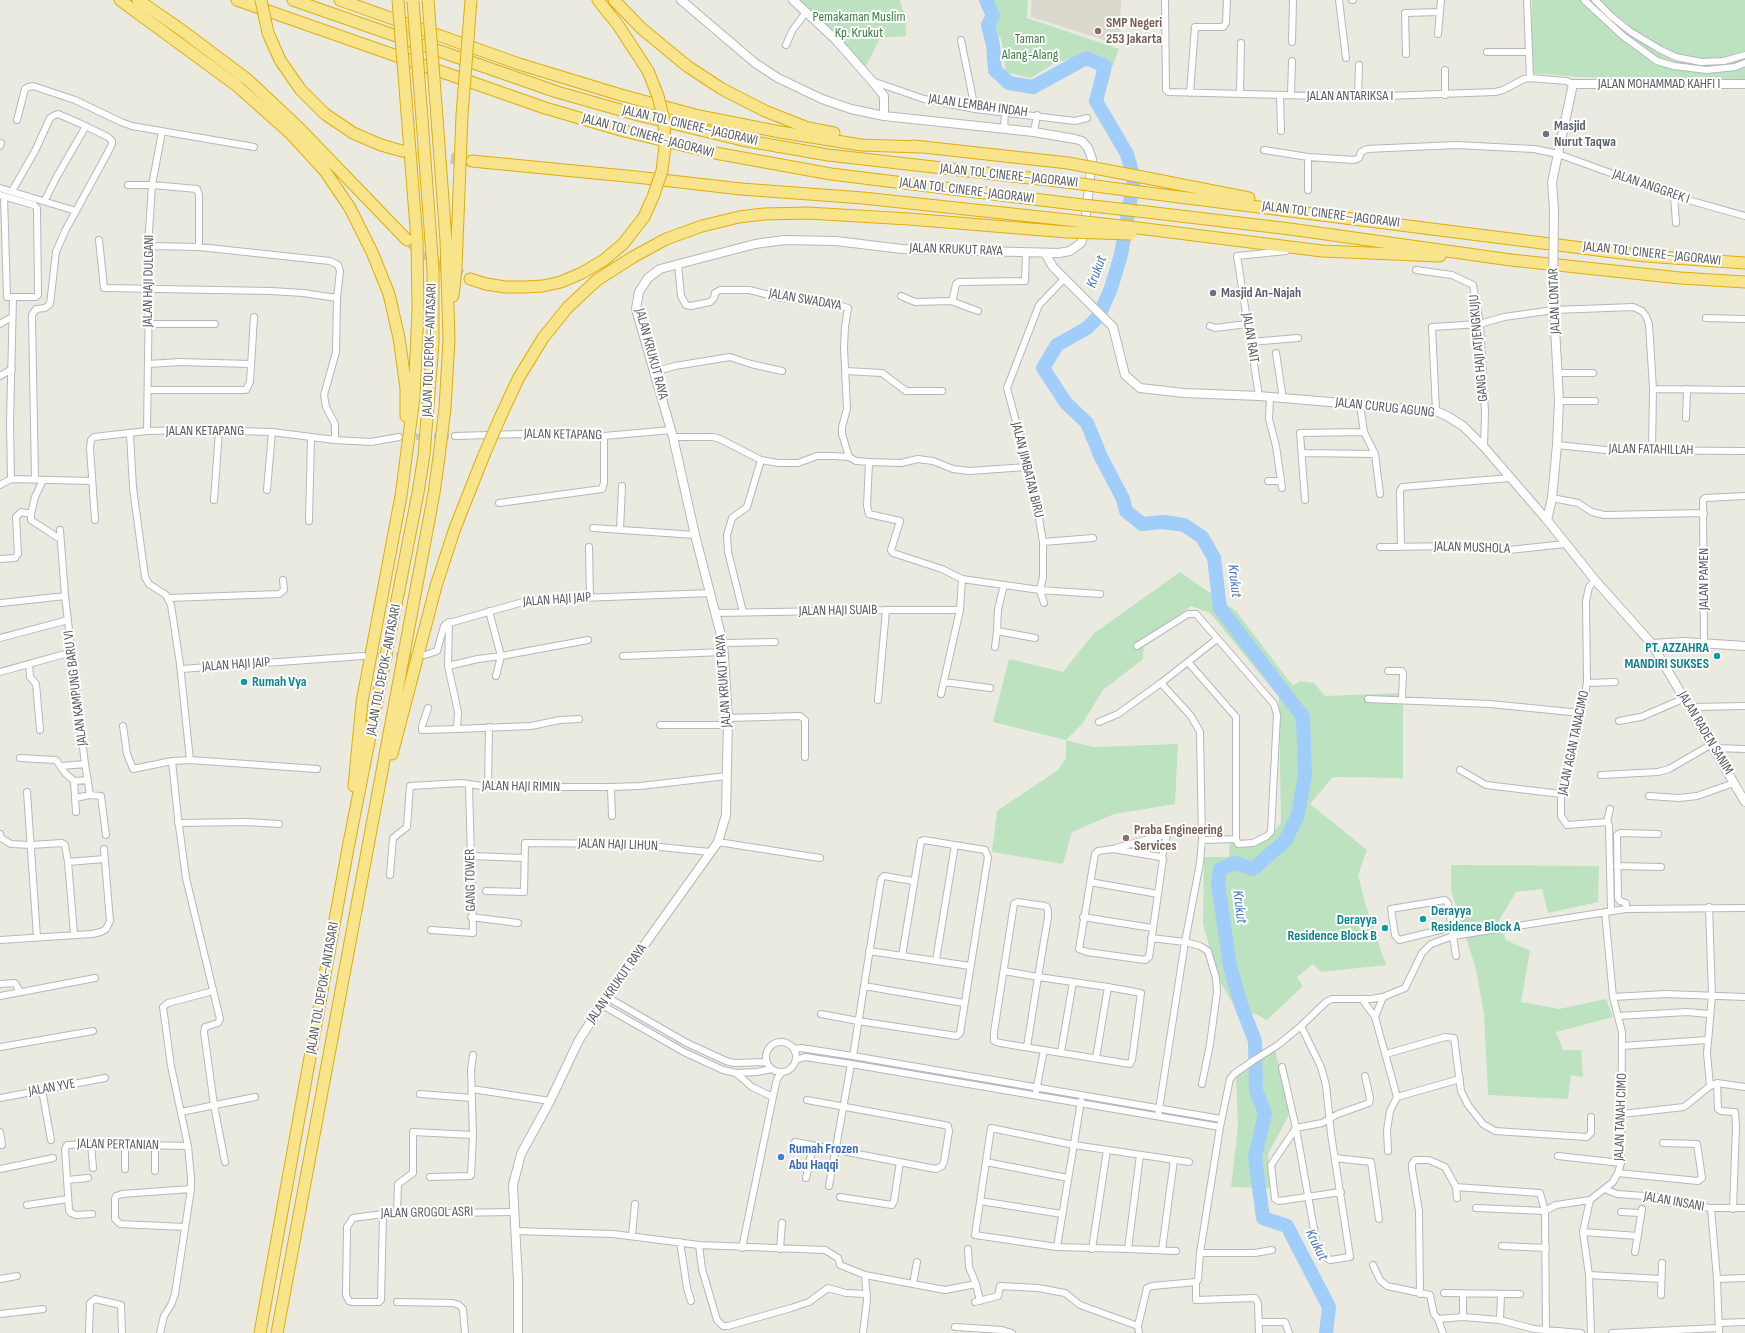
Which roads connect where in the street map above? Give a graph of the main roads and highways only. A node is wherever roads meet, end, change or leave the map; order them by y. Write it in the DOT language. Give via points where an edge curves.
graph roads {
  1 [pos="120,0"];
  2 [pos="138,0"];
  3 [pos="238,0"];
  4 [pos="261,0"];
  5 [pos="292,0"];
  6 [pos="340,0"];
  7 [pos="398,0"];
  8 [pos="412,0"];
  9 [pos="428,0"];
  10 [pos="471,0"];
  11 [pos="598,0"];
  12 [pos="614,0"];
  13 [pos="920,147"];
  14 [pos="402,151"];
  15 [pos="472,161"];
  16 [pos="1074,204"];
  17 [pos="1330,215"];
  18 [pos="1131,230"];
  19 [pos="407,240"];
  20 [pos="1511,260"];
  21 [pos="1745,263"];
  22 [pos="470,279"];
  23 [pos="1745,282"];
  24 [pos="449,340"];
  25 [pos="406,464"];
  26 [pos="368,841"];
  27 [pos="348,848"];
  28 [pos="260,1333"];
  29 [pos="277,1333"];
  1 -- 25 [label="highway" via="236,84 291,134 325,171 350,208 372,252 388,294 399,338 406,388"];
  2 -- 19 [label="highway" via="248,80 299,128"];
  3 -- 16 [label="highway, JALAN TOL CINERE-JAGORAWI" via="545,108 624,131 715,153 831,174"];
  4 -- 14 [label="highway, bridge" via="268,33 280,60 300,89 325,114 353,133"];
  5 -- 17 [label="highway, JALAN TOL CINERE–JAGORAWI, bridge" via="556,92 638,116 742,140 828,155"];
  6 -- 13 [label="highway" via="519,64 692,114 780,132 861,144"];
  7 -- 25 [label="highway, bridge" via="417,241 418,311 414,397"];
  8 -- 27 [label="highway, JALAN TOL DEPOK–ANTASARI, bridge" via="433,270 433,343 429,406 418,493"];
  9 -- 24 [label="highway, JALAN TOL DEPOK–ANTASARI, bridge" via="446,241"];
  10 -- 24 [label="highway, bridge" via="462,115 456,269"];
  11 -- 22 [label="highway, bridge" via="648,71 658,96 664,121 665,146 662,171 654,197 644,217 623,244 604,260 582,273 561,282 525,288 486,284"];
  12 -- 13 [label="highway" via="641,28 687,66 722,89 765,111 808,128"];
  13 -- 17 [label="highway, bridge" via="1068,163"];
  15 -- 18 [label="highway, bridge" via="741,189 886,200 1068,220"];
  16 -- 20 [label="highway, JALAN TOL CINERE–JAGORAWI, bridge" via="1290,229"];
  17 -- 21 [label="highway, JALAN TOL CINERE–JAGORAWI" via="1645,256"];
  18 -- 20 [label="highway" via="1322,251"];
  18 -- 26 [label="highway, bridge" via="1067,232 909,219 807,213 764,214 702,226 666,239 633,256 597,280 568,307 543,338 518,379 454,528"];
  20 -- 23 [label="highway, JALAN TOL CINERE–JAGORAWI" via="1680,278"];
  24 -- 26 [label="highway, JALAN TOL DEPOK–ANTASARI" via="445,408 434,493"];
  25 -- 27 [label="highway" via="362,702"];
  26 -- 29 [label="highway, JALAN TOL DEPOK–ANTASARI"];
  27 -- 28 [label="highway, JALAN TOL DEPOK–ANTASARI"];
}
